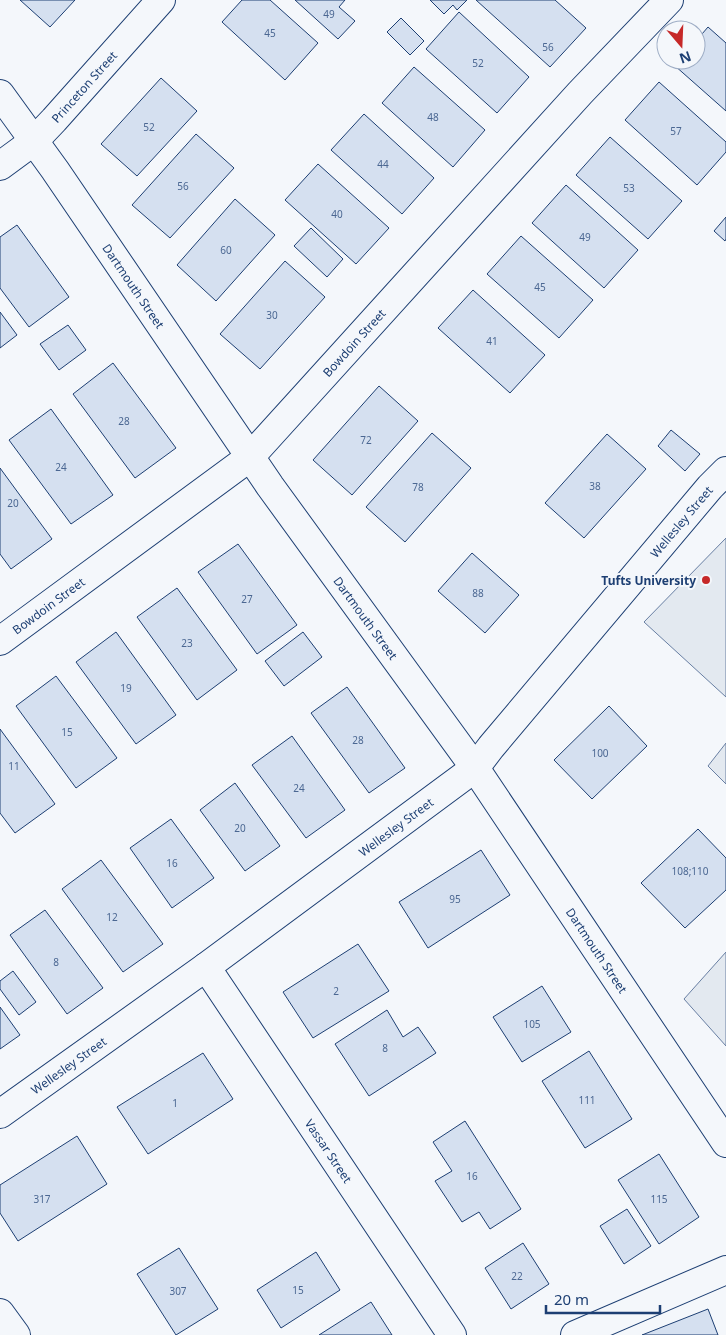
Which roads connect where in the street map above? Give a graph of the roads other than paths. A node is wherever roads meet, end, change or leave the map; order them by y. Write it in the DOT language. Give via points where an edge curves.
graph roads {
  1 [pos="161,0"];
  2 [pos="669,0"];
  3 [pos="0,94"];
  4 [pos="34,141"];
  5 [pos="0,166"];
  6 [pos="250,457"];
  7 [pos="726,471"];
  8 [pos="0,641"];
  9 [pos="476,768"];
  10 [pos="206,967"];
  11 [pos="0,1114"];
  12 [pos="726,1143"];
  13 [pos="726,1270"];
  14 [pos="0,1313"];
  15 [pos="16,1335"];
  16 [pos="452,1335"];
  17 [pos="575,1335"];
  1 -- 4 [label="street, Princeton Street"];
  2 -- 6 [label="street, Bowdoin Street" via="580,93"];
  3 -- 4 [label="street, Dartmouth Street"];
  4 -- 5 [label="street, Princeton Street"];
  4 -- 6 [label="street, Dartmouth Street"];
  6 -- 8 [label="street, Bowdoin Street"];
  6 -- 9 [label="street, Dartmouth Street"];
  7 -- 9 [label="street, Wellesley Street"];
  9 -- 10 [label="street, Wellesley Street"];
  9 -- 12 [label="street, Dartmouth Street"];
  10 -- 11 [label="street, Wellesley Street"];
  10 -- 16 [label="street, Vassar Street"];
  13 -- 17 [label="street"];
  14 -- 15 [label="street"];
}
